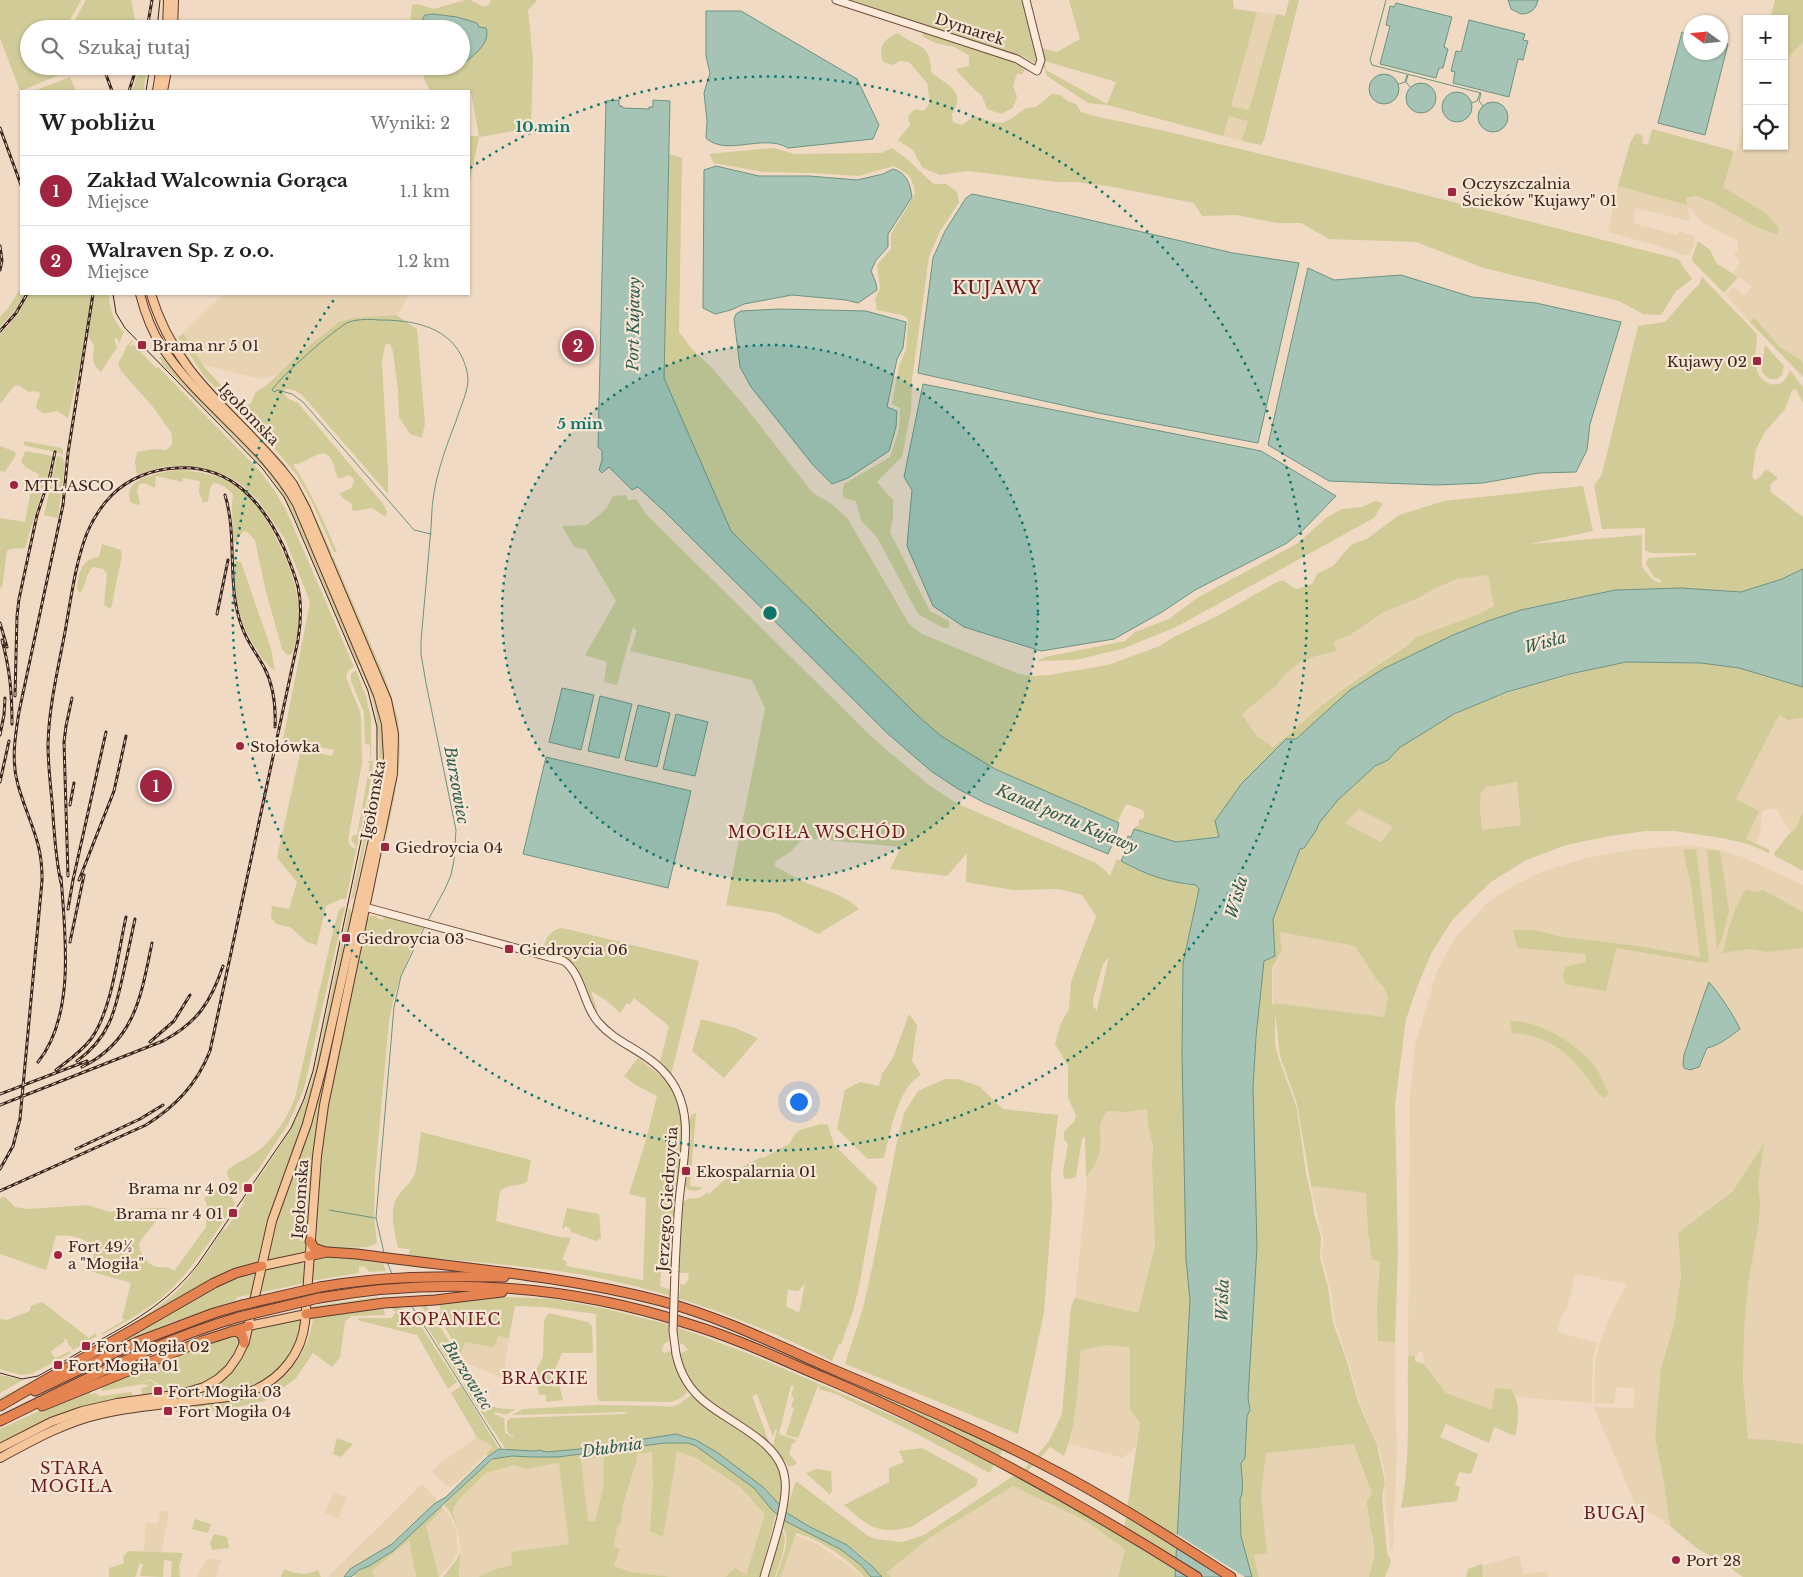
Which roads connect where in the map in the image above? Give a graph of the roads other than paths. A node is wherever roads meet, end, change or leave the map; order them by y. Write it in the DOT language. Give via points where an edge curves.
graph roads {
  1 [pos="168,0"];
  2 [pos="174,0"];
  3 [pos="836,0"];
  4 [pos="1026,0"];
  5 [pos="167,20"];
  6 [pos="173,20"];
  7 [pos="160,75"];
  8 [pos="167,75"];
  9 [pos="157,90"];
  10 [pos="164,90"];
  11 [pos="140,295"];
  12 [pos="151,295"];
  13 [pos="362,906"];
  14 [pos="310,1241"];
  15 [pos="327,1252"];
  16 [pos="309,1256"];
  17 [pos="262,1266"];
  18 [pos="533,1277"];
  19 [pos="527,1290"];
  20 [pos="306,1314"];
  21 [pos="249,1326"];
  22 [pos="232,1331"];
  23 [pos="244,1343"];
  24 [pos="0,1407"];
  25 [pos="3,1420"];
  26 [pos="0,1448"];
  27 [pos="0,1458"];
  28 [pos="764,1577"];
  29 [pos="1197,1577"];
  30 [pos="1231,1577"];
  1 -- 5 [label="main road"];
  2 -- 6 [label="main road"];
  3 -- 4 [label="street, Dymarek" via="1017,59 1037,71 1041,60"];
  7 -- 9 [label="main road"];
  8 -- 10 [label="main road"];
  11 -- 13 [label="main road, Igołomska" via="152,328 174,363 267,462 289,491 378,695 387,732 388,768"];
  12 -- 13 [label="main road, Igołomska" via="175,351 202,386 272,458 297,492 384,692 393,724 394,763 389,799"];
  13 -- 14 [label="main road, Igołomska" via="325,1096"];
  13 -- 17 [label="main road, Igołomska" via="318,1087 272,1221"];
  13 -- 28 [label="street, Jerzego Giedroycia, bridge" via="564,961 574,972 600,1025 650,1059 670,1079 682,1102 686,1126 677,1222 673,1331 676,1354 684,1376 697,1395 769,1447 780,1461 785,1474 785,1490"];
  14 -- 15 [label="highway" via="314,1248"];
  14 -- 16 [label="main road, Igołomska"];
  15 -- 16 [label="highway"];
  15 -- 18 [label="highway"];
  16 -- 17 [label="main road"];
  16 -- 20 [label="main road, Igołomska"];
  17 -- 21 [label="main road, Igołomska"];
  17 -- 24 [label="highway" via="214,1283"];
  18 -- 24 [label="highway, bridge" via="424,1277 360,1281 242,1305 137,1342"];
  18 -- 30 [label="highway" via="638,1296 715,1318 776,1343 1005,1445 1104,1498"];
  19 -- 20 [label="highway" via="384,1303"];
  19 -- 25 [label="highway, bridge" via="429,1286 360,1291 239,1316 140,1352"];
  19 -- 29 [label="highway" via="629,1307 757,1348 874,1399 998,1460 1092,1512"];
  20 -- 21 [label="main road"];
  20 -- 27 [label="main road, Igołomska" via="304,1332 295,1354 279,1374 258,1388 228,1397 99,1414 54,1430"];
  21 -- 22 [label="highway"];
  21 -- 23 [label="main road, Igołomska"];
  22 -- 23 [label="highway" via="241,1333"];
  22 -- 25 [label="highway"];
  23 -- 26 [label="main road, Igołomska" via="225,1372 199,1389 82,1410"];
}
